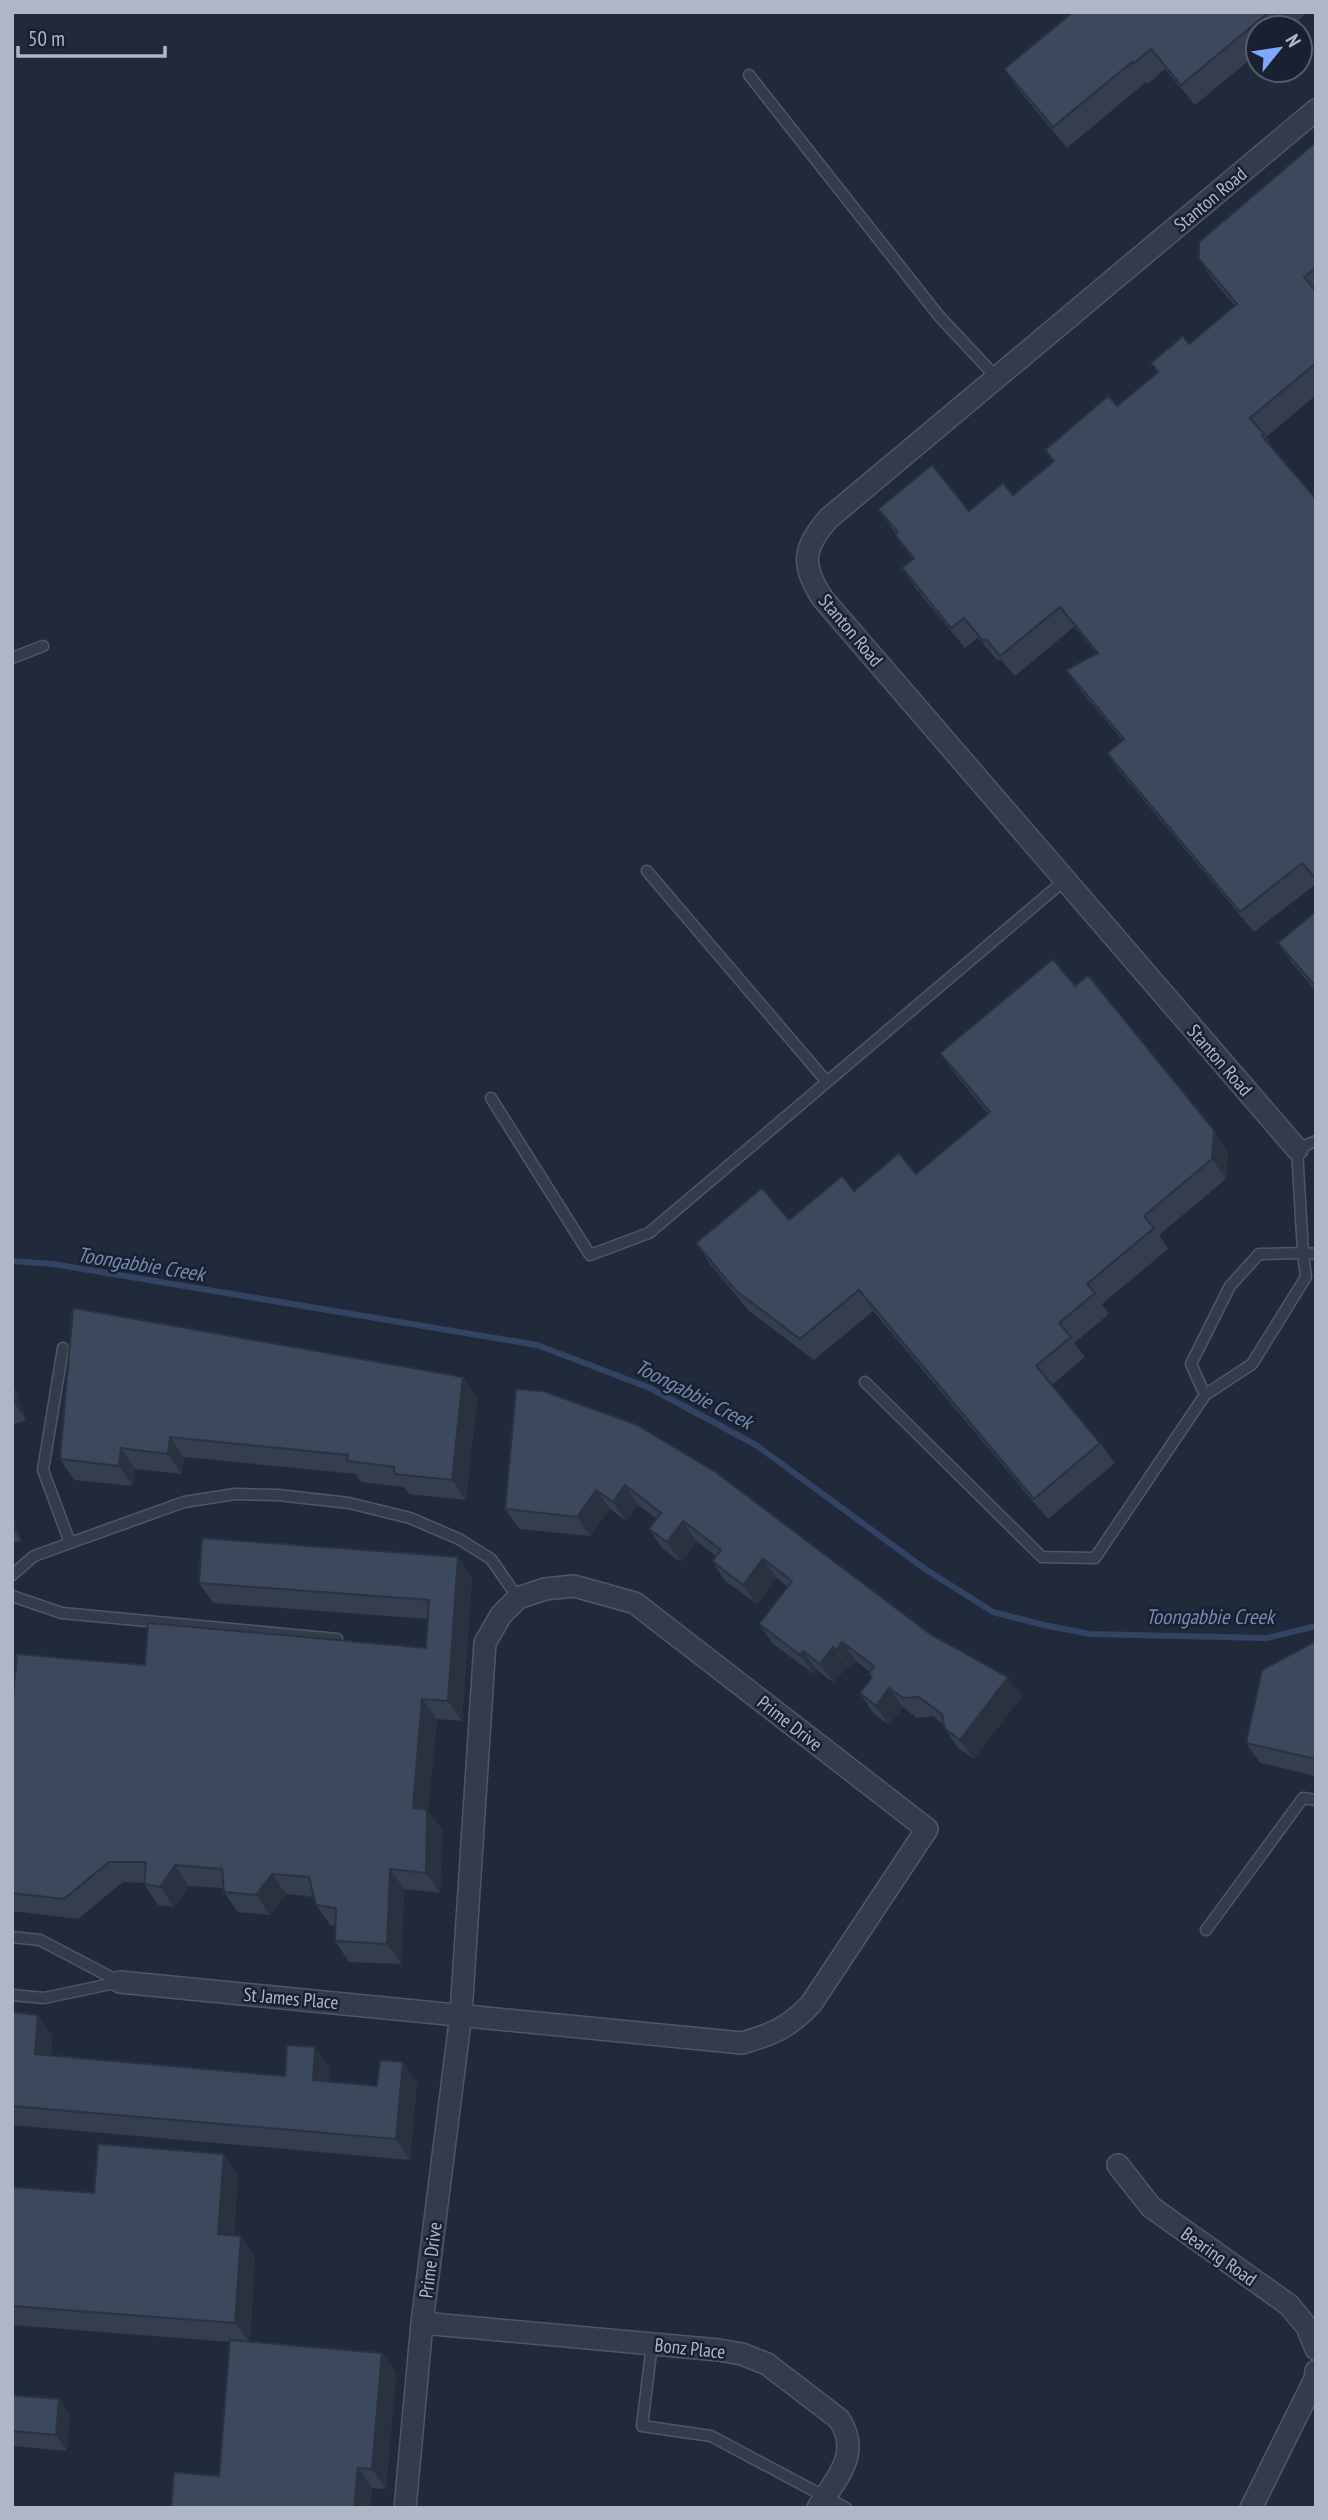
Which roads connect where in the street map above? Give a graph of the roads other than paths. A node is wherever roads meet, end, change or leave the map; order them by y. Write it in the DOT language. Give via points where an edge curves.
graph roads {
  1 [pos="749,75"];
  2 [pos="1316,110"];
  3 [pos="997,378"];
  4 [pos="44,646"];
  5 [pos="12,658"];
  6 [pos="647,871"];
  7 [pos="1065,880"];
  8 [pos="827,1082"];
  9 [pos="491,1098"];
  10 [pos="1307,1145"];
  11 [pos="1303,1253"];
  12 [pos="1316,1254"];
  13 [pos="64,1348"];
  14 [pos="865,1382"];
  15 [pos="1205,1395"];
  16 [pos="70,1543"];
  17 [pos="12,1575"];
  18 [pos="12,1596"];
  19 [pos="518,1598"];
  20 [pos="337,1639"];
  21 [pos="1316,1800"];
  22 [pos="1206,1930"];
  23 [pos="12,1937"];
  24 [pos="120,1982"];
  25 [pos="12,1995"];
  26 [pos="461,2014"];
  27 [pos="1118,2165"];
  28 [pos="422,2323"];
  29 [pos="652,2344"];
  30 [pos="1316,2349"];
  31 [pos="1316,2371"];
  32 [pos="821,2502"];
  33 [pos="405,2508"];
  34 [pos="846,2508"];
  35 [pos="1251,2508"];
  1 -- 3 [label="lane" via="939,316"];
  2 -- 3 [label="street, Stanton Road"];
  3 -- 7 [label="street, Stanton Road" via="829,518 817,532 807,564 810,579 823,599"];
  4 -- 5 [label="lane"];
  6 -- 8 [label="lane"];
  7 -- 8 [label="lane"];
  7 -- 10 [label="street, Stanton Road"];
  8 -- 9 [label="lane" via="649,1233 590,1255"];
  10 -- 11 [label="lane"];
  11 -- 12 [label="lane"];
  11 -- 15 [label="lane" via="1306,1277 1252,1364"];
  11 -- 15 [label="lane" via="1259,1254 1230,1286 1191,1364"];
  13 -- 16 [label="lane" via="43,1470"];
  14 -- 15 [label="lane" via="1042,1557 1095,1558"];
  16 -- 17 [label="lane" via="34,1556"];
  16 -- 19 [label="lane" via="184,1502 235,1494 302,1497 410,1518 459,1539 491,1559"];
  18 -- 20 [label="lane" via="62,1613"];
  19 -- 26 [label="street, Prime Drive" via="501,1615 485,1643"];
  19 -- 26 [label="street, Prime Drive" via="545,1589 574,1587 635,1602 927,1829 811,2004 773,2034 742,2043"];
  21 -- 22 [label="lane" via="1303,1798"];
  23 -- 24 [label="lane" via="40,1940"];
  24 -- 25 [label="lane" via="44,1998"];
  24 -- 26 [label="street, St James Place"];
  26 -- 28 [label="street, Prime Drive"];
  27 -- 30 [label="street, Bearing Road" via="1151,2207 1289,2305 1307,2327"];
  28 -- 29 [label="street, Bonz Place"];
  28 -- 33 [label="street, Prime Drive"];
  29 -- 32 [label="lane" via="642,2426 710,2436"];
  29 -- 32 [label="street, Bonz Place" via="742,2354 767,2364 839,2420 847,2432 848,2459"];
  31 -- 35 [label="street"];
  32 -- 34 [label="lane"];
}
